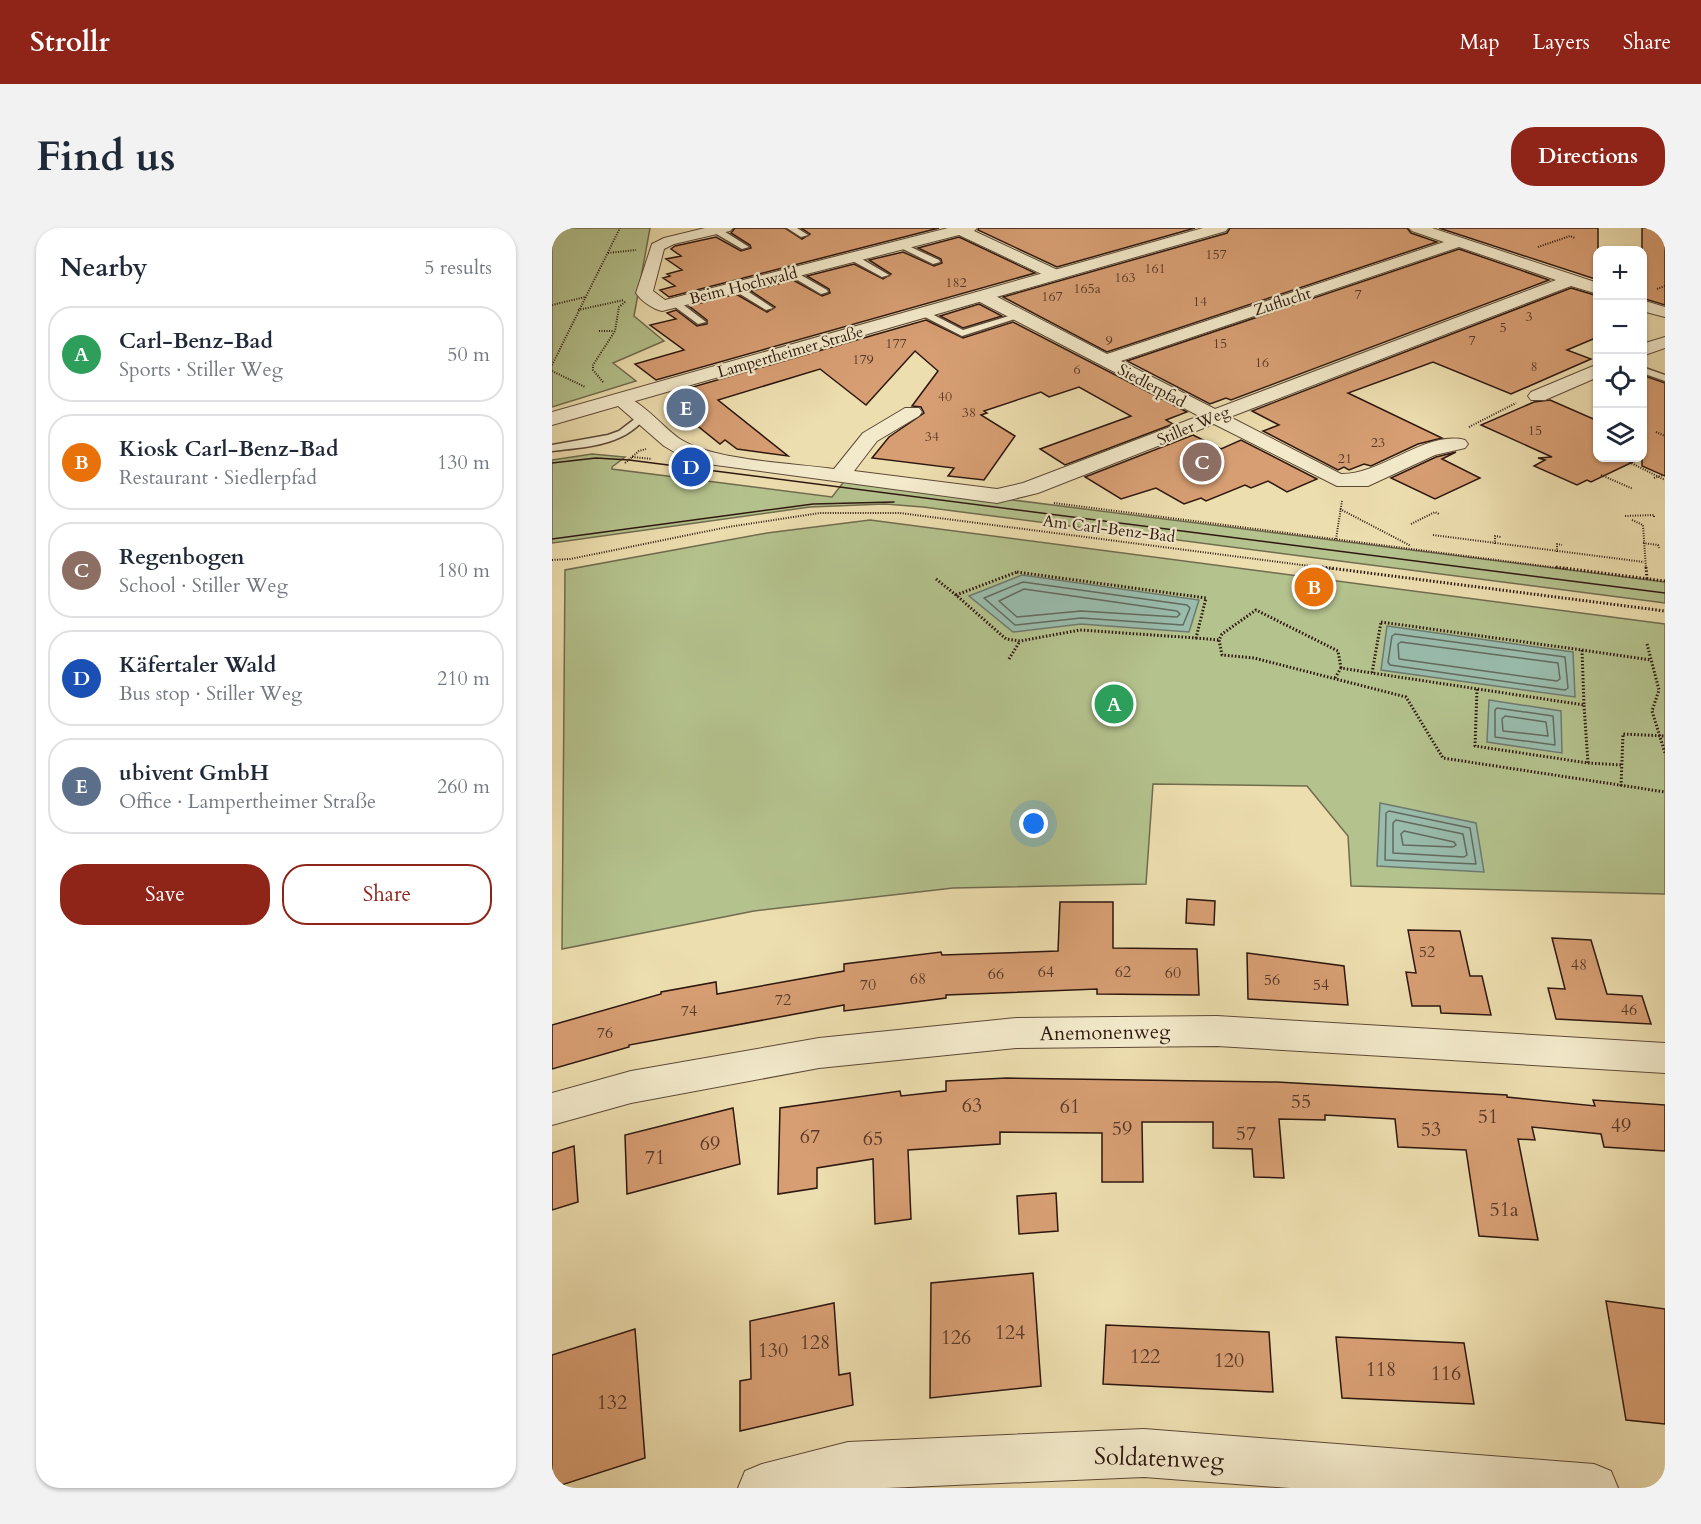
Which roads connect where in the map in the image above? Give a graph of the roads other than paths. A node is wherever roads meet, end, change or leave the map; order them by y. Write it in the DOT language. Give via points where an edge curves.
graph roads {
  1 [pos="791,228"];
  2 [pos="1220,228"];
  3 [pos="1417,228"];
  4 [pos="721,229"];
  5 [pos="962,229"];
  6 [pos="804,235"];
  7 [pos="1459,242"];
  8 [pos="902,245"];
  9 [pos="745,247"];
  10 [pos="852,258"];
  11 [pos="936,262"];
  12 [pos="792,273"];
  13 [pos="885,275"];
  14 [pos="1056,275"];
  15 [pos="1571,280"];
  16 [pos="735,287"];
  17 [pos="1593,288"];
  18 [pos="824,292"];
  19 [pos="982,296"];
  20 [pos="674,303"];
  21 [pos="1647,307"];
  22 [pos="769,308"];
  23 [pos="1665,312"];
  24 [pos="924,313"];
  25 [pos="1019,316"];
  26 [pos="701,322"];
  27 [pos="1665,342"];
  28 [pos="1647,349"];
  29 [pos="1106,360"];
  30 [pos="1593,372"];
  31 [pos="1647,372"];
  32 [pos="1665,378"];
  33 [pos="613,392"];
  34 [pos="1538,396"];
  35 [pos="912,412"];
  36 [pos="1214,417"];
  37 [pos="640,418"];
  38 [pos="552,419"];
  39 [pos="1458,444"];
  40 [pos="552,448"];
  41 [pos="839,476"];
  42 [pos="1665,1058"];
  43 [pos="552,1109"];
  44 [pos="762,1488"];
  45 [pos="1594,1488"];
  1 -- 6 [label="lane"];
  2 -- 14 [label="street, Lampertheimer Straße"];
  3 -- 7 [label="street"];
  4 -- 9 [label="lane"];
  4 -- 20 [label="street, Beim Hochwald" via="657,247 645,293 662,306"];
  5 -- 8 [label="street, Beim Hochwald"];
  5 -- 14 [label="street, Beim Hochwald"];
  7 -- 15 [label="street"];
  7 -- 29 [label="street, Zuflucht"];
  8 -- 10 [label="street, Beim Hochwald"];
  8 -- 11 [label="lane"];
  10 -- 12 [label="street, Beim Hochwald"];
  10 -- 13 [label="lane"];
  12 -- 16 [label="street, Beim Hochwald"];
  12 -- 18 [label="lane"];
  14 -- 19 [label="street, Lampertheimer Straße"];
  15 -- 17 [label="street"];
  15 -- 36 [label="street, Stiller Weg"];
  16 -- 20 [label="street, Beim Hochwald"];
  16 -- 22 [label="lane"];
  19 -- 24 [label="street, Lampertheimer Straße"];
  19 -- 25 [label="street, Siedlerpfad"];
  20 -- 26 [label="lane"];
  21 -- 23 [label="street"];
  24 -- 25 [label="lane" via="962,333"];
  24 -- 33 [label="street, Lampertheimer Straße"];
  25 -- 29 [label="street, Siedlerpfad"];
  27 -- 28 [label="street"];
  29 -- 36 [label="street, Siedlerpfad"];
  30 -- 34 [label="street"];
  31 -- 32 [label="lane"];
  33 -- 37 [label="street, Stiller Weg"];
  33 -- 38 [label="street, Lampertheimer Straße"];
  35 -- 41 [label="street" via="870,437"];
  36 -- 39 [label="street, Siedlerpfad" via="1337,480 1360,481 1429,450"];
  36 -- 41 [label="street, Stiller Weg" via="1030,488 997,496"];
  37 -- 40 [label="lane" via="622,434"];
  37 -- 41 [label="street, Stiller Weg" via="688,452 715,460"];
  42 -- 43 [label="street, Anemonenweg" via="1217,1030 1016,1033 819,1053 631,1087"];
  44 -- 45 [label="street, Soldatenweg" via="848,1466 1144,1452"];
}
